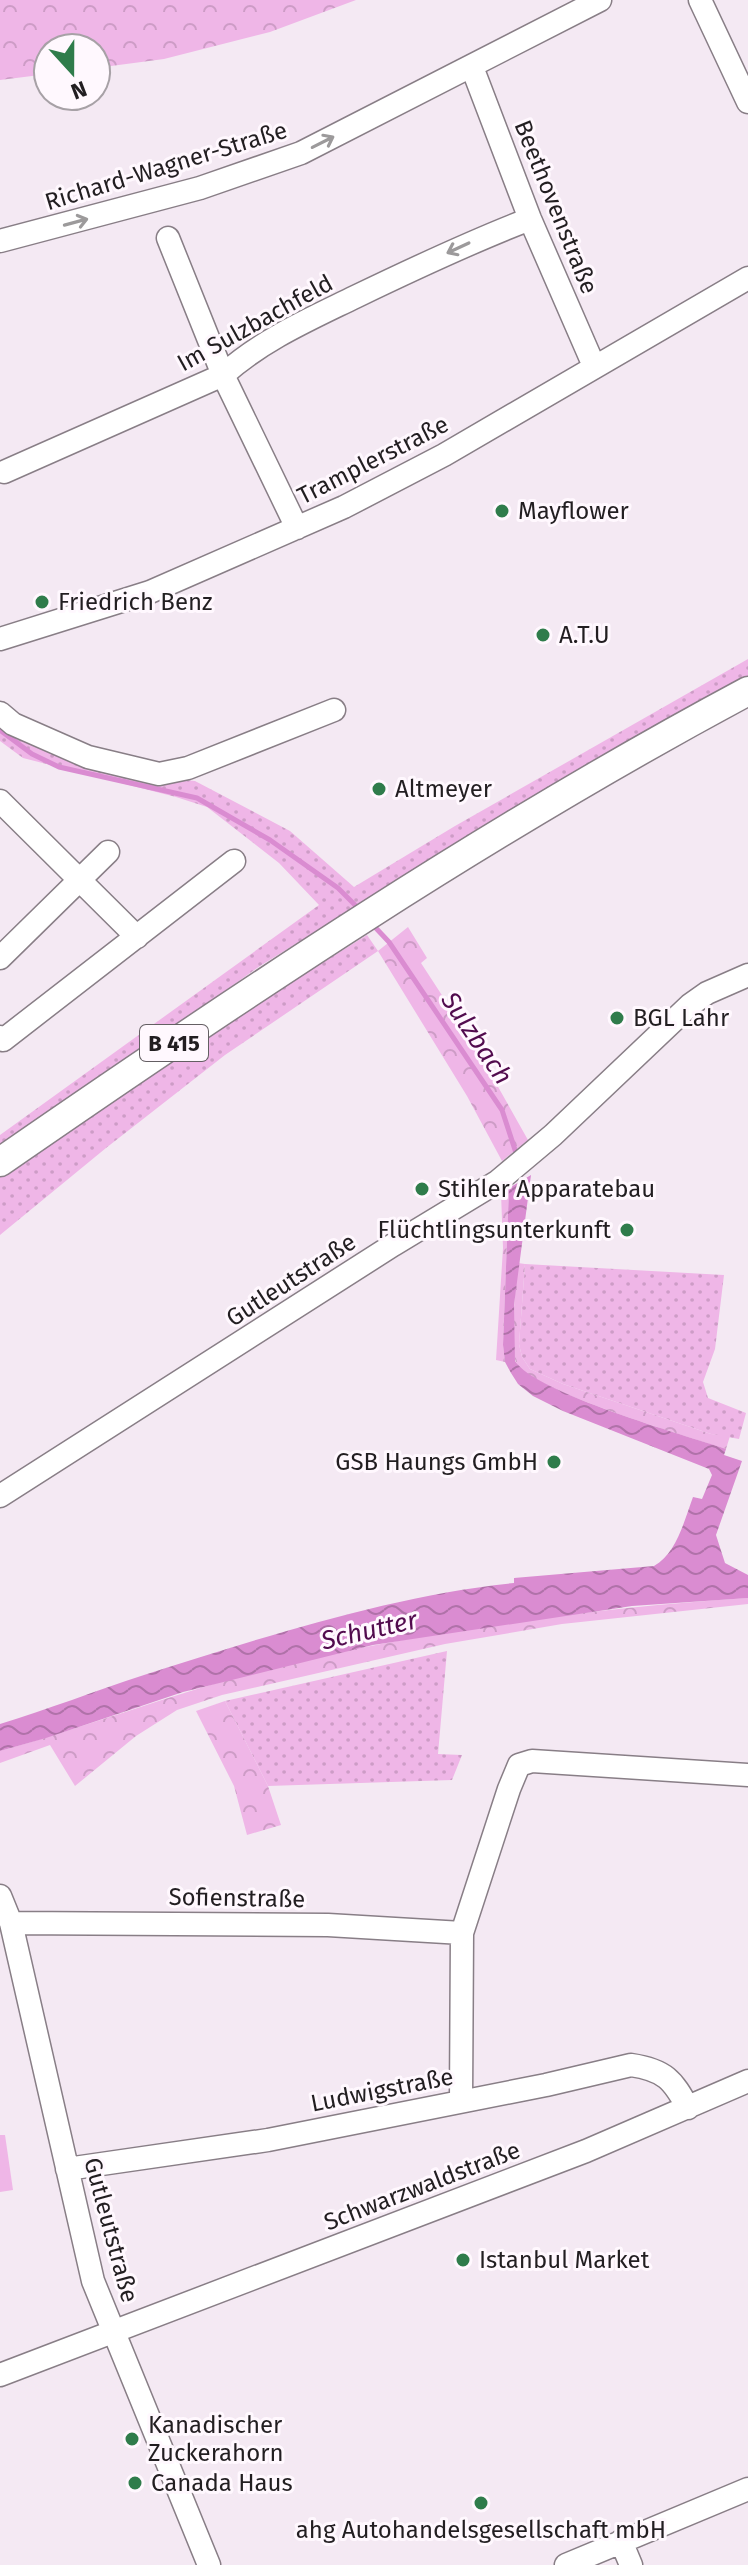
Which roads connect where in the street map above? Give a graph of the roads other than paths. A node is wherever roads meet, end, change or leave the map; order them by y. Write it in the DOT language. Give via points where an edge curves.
graph roads {
  1 [pos="600,0"];
  2 [pos="700,0"];
  3 [pos="472,67"];
  4 [pos="748,102"];
  5 [pos="530,219"];
  6 [pos="168,238"];
  7 [pos="0,241"];
  8 [pos="748,278"];
  9 [pos="594,366"];
  10 [pos="223,375"];
  11 [pos="4,472"];
  12 [pos="297,528"];
  13 [pos="0,639"];
  14 [pos="748,691"];
  15 [pos="334,710"];
  16 [pos="0,713"];
  17 [pos="0,801"];
  18 [pos="108,852"];
  19 [pos="234,861"];
  20 [pos="81,879"];
  21 [pos="137,937"];
  22 [pos="0,958"];
  23 [pos="748,975"];
  24 [pos="1,1040"];
  25 [pos="0,1162"];
  26 [pos="0,1496"];
  27 [pos="748,1775"];
  28 [pos="0,1896"];
  29 [pos="11,1923"];
  30 [pos="462,1933"];
  31 [pos="748,2081"];
  32 [pos="461,2101"];
  33 [pos="688,2108"];
  34 [pos="67,2169"];
  35 [pos="113,2331"];
  36 [pos="0,2375"];
  37 [pos="748,2489"];
  38 [pos="621,2541"];
  39 [pos="209,2565"];
  40 [pos="566,2565"];
  41 [pos="631,2565"];
  1 -- 3 [label="street, Richard-Wagner-Straße"];
  2 -- 4 [label="street"];
  3 -- 5 [label="street, Beethovenstraße"];
  7 -- 3 [label="street, Richard-Wagner-Straße, one-way" via="154,202 301,153"];
  5 -- 9 [label="street, Beethovenstraße"];
  5 -- 10 [label="street, Im Sulzbachfeld, one-way" via="466,244 274,337"];
  6 -- 10 [label="street"];
  8 -- 9 [label="street, Tramplerstraße"];
  9 -- 12 [label="street, Tramplerstraße" via="444,455"];
  10 -- 11 [label="street, Im Sulzbachfeld"];
  10 -- 12 [label="street"];
  12 -- 13 [label="street, Tramplerstraße" via="150,592"];
  14 -- 25 [label="main road, B 415" via="386,902"];
  15 -- 16 [label="street" via="188,768 159,774 73,751"];
  17 -- 20 [label="street"];
  18 -- 20 [label="street"];
  19 -- 21 [label="street"];
  20 -- 21 [label="street"];
  20 -- 22 [label="street"];
  21 -- 24 [label="street"];
  23 -- 26 [label="street, Gutleutstraße" via="690,1005 497,1182"];
  27 -- 30 [label="street" via="532,1761 519,1765"];
  28 -- 29 [label="street, Gutleutstraße"];
  29 -- 30 [label="street, Sofienstraße" via="328,1925"];
  29 -- 34 [label="street, Gutleutstraße"];
  30 -- 32 [label="street"];
  31 -- 33 [label="street, Schwarzwaldstraße"];
  32 -- 33 [label="street, Ludwigstraße" via="631,2065 673,2081"];
  32 -- 34 [label="street, Ludwigstraße" via="268,2140"];
  33 -- 35 [label="street, Schwarzwaldstraße"];
  34 -- 35 [label="street, Gutleutstraße" via="93,2281"];
  35 -- 36 [label="street, Schwarzwaldstraße"];
  35 -- 39 [label="street, Gutleutstraße"];
  37 -- 38 [label="street"];
  38 -- 40 [label="street"];
  38 -- 41 [label="street"];
}
